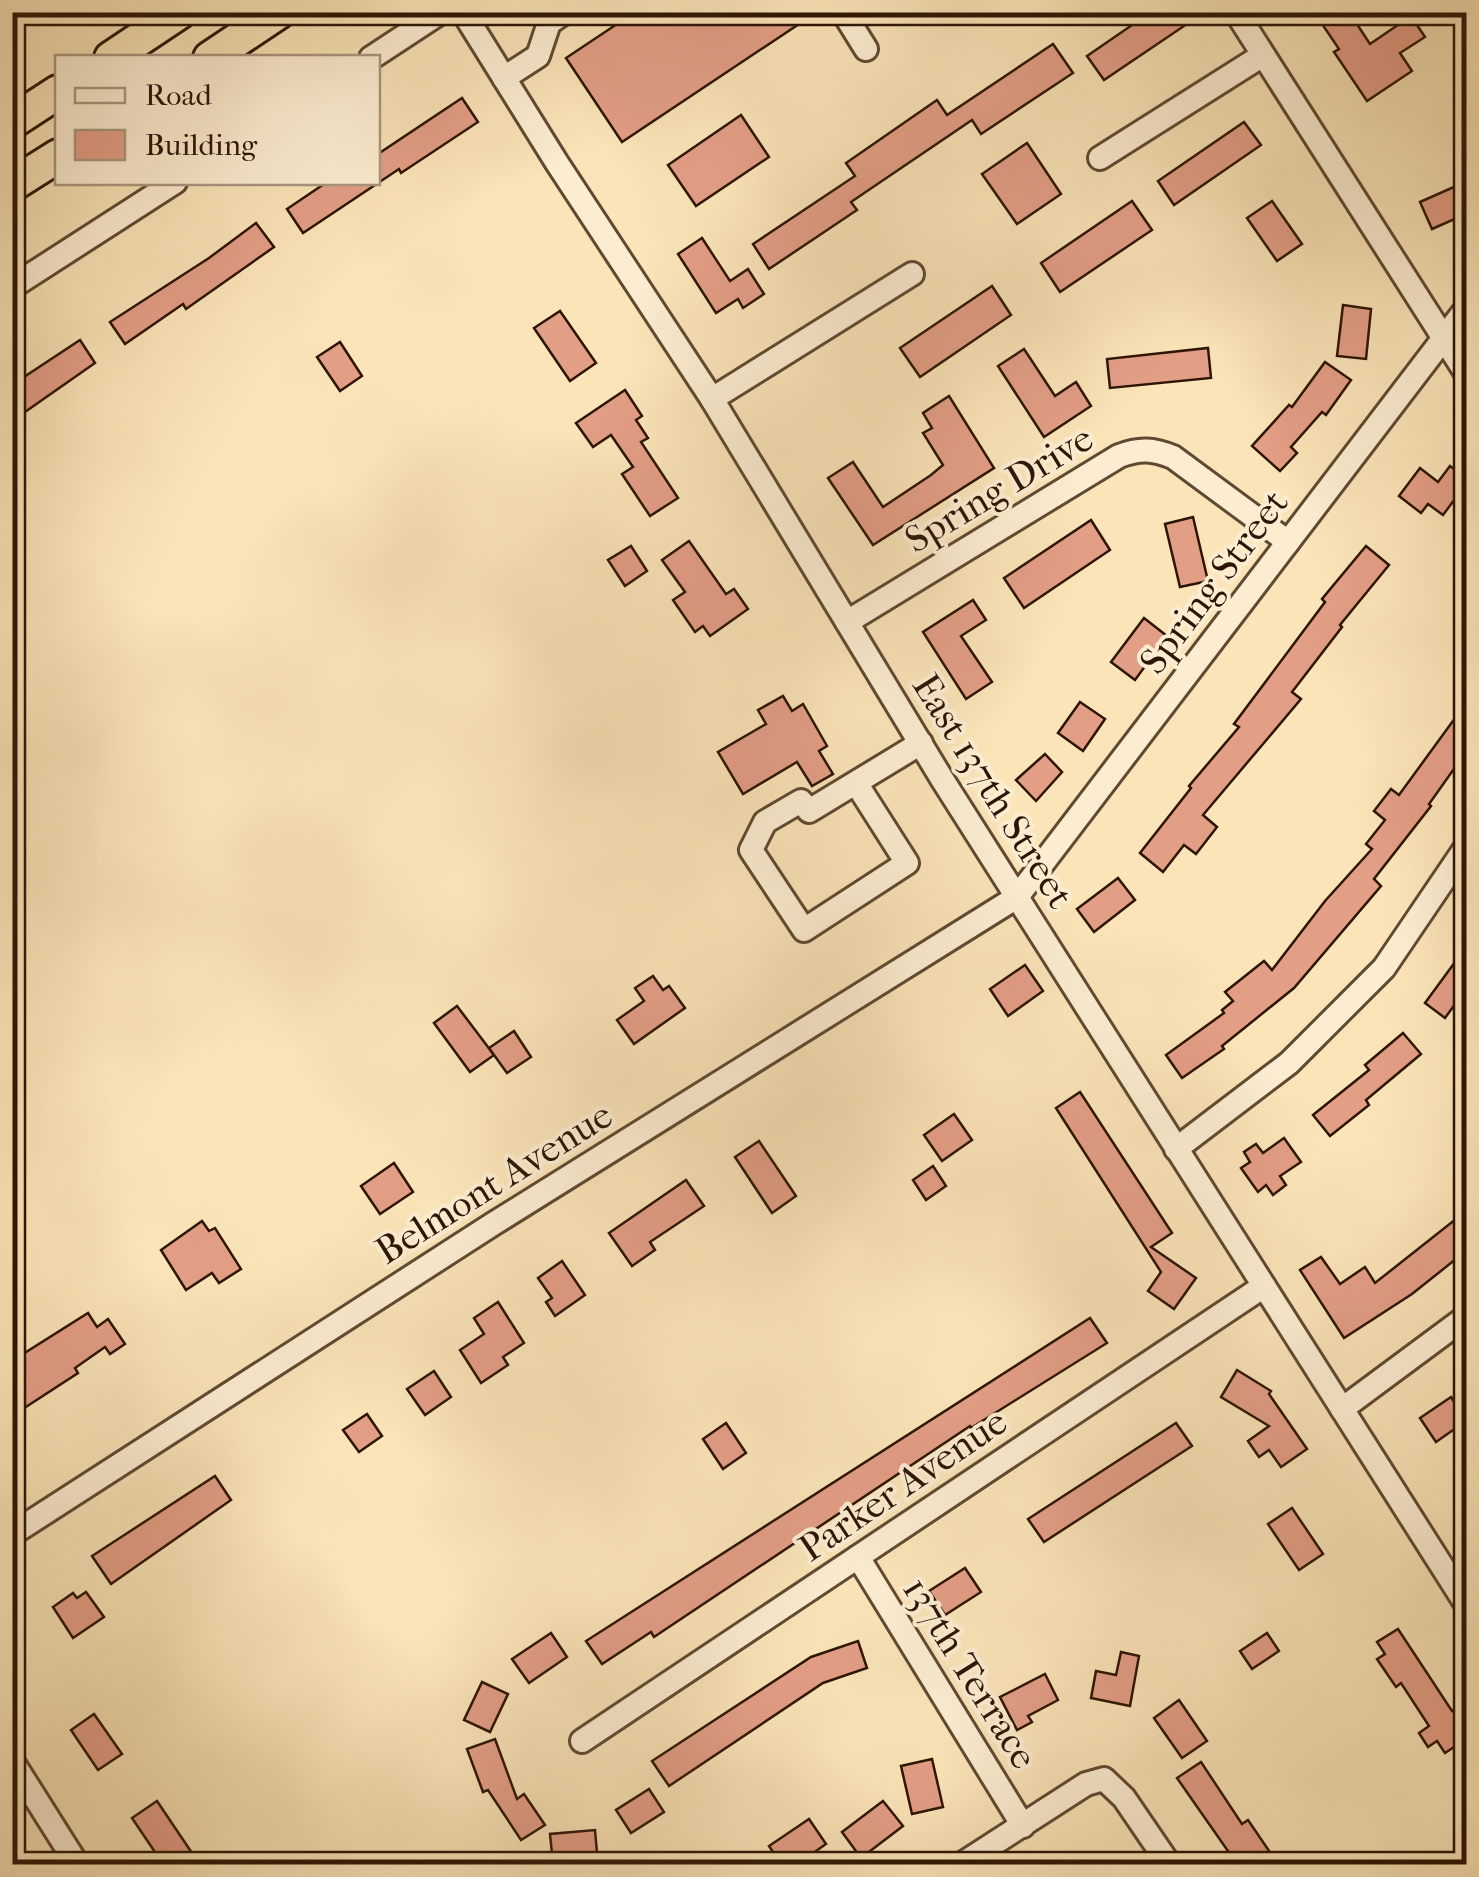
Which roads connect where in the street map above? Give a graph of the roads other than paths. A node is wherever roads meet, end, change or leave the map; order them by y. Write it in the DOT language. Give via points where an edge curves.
graph roads {
  1 [pos="180,12"];
  2 [pos="280,12"];
  3 [pos="441,12"];
  4 [pos="464,12"];
  5 [pos="565,12"];
  6 [pos="843,12"];
  7 [pos="1236,12"];
  8 [pos="866,49"];
  9 [pos="116,55"];
  10 [pos="215,55"];
  11 [pos="376,55"];
  12 [pos="1262,55"];
  13 [pos="504,78"];
  14 [pos="55,94"];
  15 [pos="12,122"];
  16 [pos="55,158"];
  17 [pos="1100,158"];
  18 [pos="12,185"];
  19 [pos="171,185"];
  20 [pos="912,274"];
  21 [pos="12,287"];
  22 [pos="1466,309"];
  23 [pos="1445,339"];
  24 [pos="1466,373"];
  25 [pos="712,399"];
  26 [pos="1288,542"];
  27 [pos="847,622"];
  28 [pos="921,744"];
  29 [pos="856,783"];
  30 [pos="1466,847"];
  31 [pos="1017,897"];
  32 [pos="1176,1149"];
  33 [pos="1264,1286"];
  34 [pos="1466,1317"];
  35 [pos="1342,1409"];
  36 [pos="12,1534"];
  37 [pos="858,1557"];
  38 [pos="1466,1604"];
  39 [pos="582,1741"];
  40 [pos="12,1761"];
  41 [pos="1023,1826"];
  42 [pos="77,1864"];
  43 [pos="962,1864"];
  44 [pos="1168,1864"];
  1 -- 9 [label="highway"];
  2 -- 10 [label="highway"];
  3 -- 11 [label="street"];
  4 -- 13 [label="street, East 137th Street"];
  5 -- 13 [label="street" via="549,23 538,56"];
  6 -- 8 [label="street"];
  7 -- 12 [label="street"];
  12 -- 17 [label="street"];
  12 -- 23 [label="street"];
  13 -- 25 [label="street, East 137th Street"];
  14 -- 15 [label="highway"];
  16 -- 18 [label="highway"];
  19 -- 21 [label="street"];
  20 -- 25 [label="street"];
  22 -- 23 [label="street, Spring Street"];
  23 -- 24 [label="street"];
  23 -- 26 [label="street, Spring Street"];
  25 -- 27 [label="street, East 137th Street"];
  26 -- 27 [label="street, Spring Drive" via="1173,457 1137,450"];
  26 -- 31 [label="street, Spring Street"];
  27 -- 28 [label="street, East 137th Street"];
  28 -- 29 [label="street"];
  28 -- 31 [label="street, East 137th Street"];
  29 -- 29 [label="street" via="809,812 801,801 766,822 751,850 804,930 907,863"];
  30 -- 32 [label="street" via="1384,968 1289,1064"];
  31 -- 32 [label="street, East 137th Street"];
  31 -- 36 [label="street, Belmont Avenue"];
  32 -- 33 [label="street, East 137th Street"];
  33 -- 35 [label="street, East 137th Street"];
  33 -- 37 [label="street, Parker Avenue"];
  34 -- 35 [label="street"];
  35 -- 38 [label="street, East 137th Street"];
  37 -- 39 [label="street, Parker Avenue"];
  37 -- 41 [label="street, 137th Terrace"];
  40 -- 42 [label="street"];
  41 -- 43 [label="street"];
  41 -- 44 [label="street" via="1104,1779"];
}
